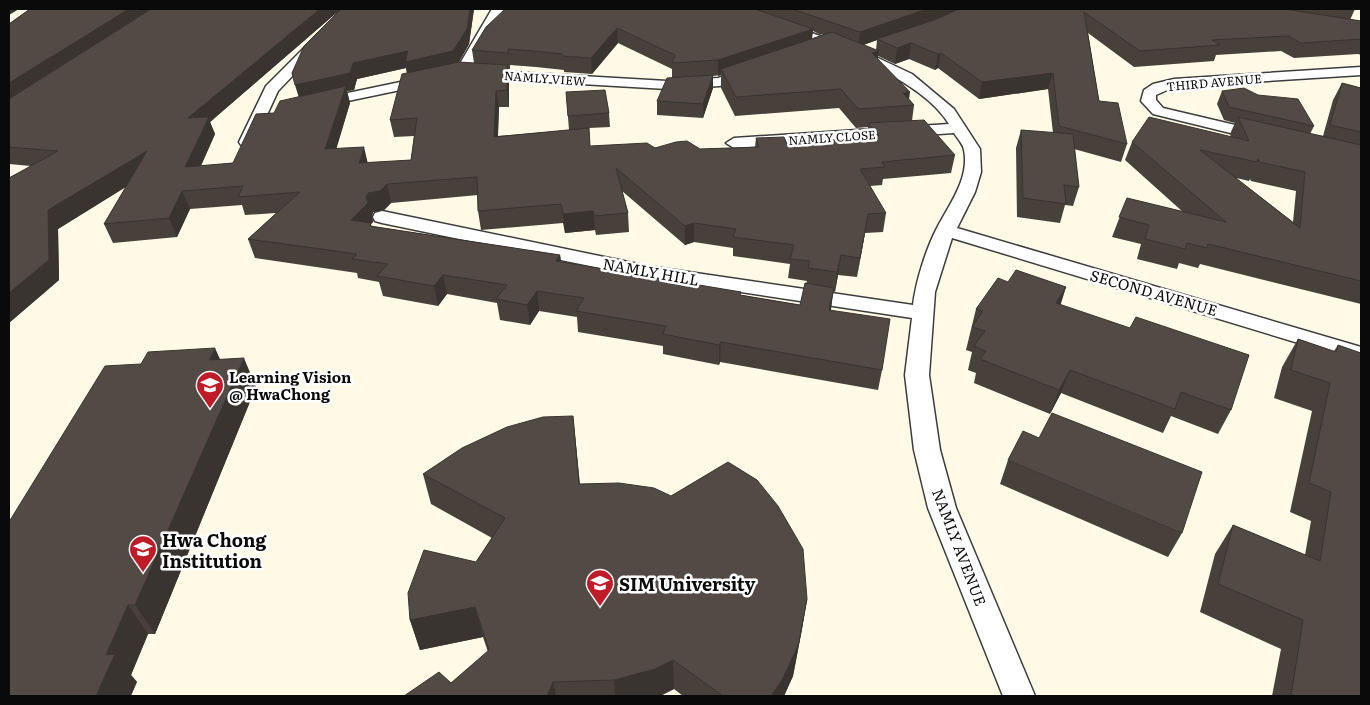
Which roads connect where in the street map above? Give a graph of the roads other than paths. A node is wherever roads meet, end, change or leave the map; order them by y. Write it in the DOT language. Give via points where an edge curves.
graph roads {
  1 [pos="350,9"];
  2 [pos="498,9"];
  3 [pos="739,10"];
  4 [pos="830,44"];
  5 [pos="876,48"];
  6 [pos="812,50"];
  7 [pos="858,54"];
  8 [pos="766,66"];
  9 [pos="462,72"];
  10 [pos="1361,72"];
  11 [pos="308,106"];
  12 [pos="280,112"];
  13 [pos="258,116"];
  14 [pos="960,128"];
  15 [pos="1274,138"];
  16 [pos="734,143"];
  17 [pos="239,159"];
  18 [pos="382,217"];
  19 [pos="945,230"];
  20 [pos="922,313"];
  21 [pos="1361,355"];
  22 [pos="1019,696"];
  1 -- 13 [label="street" via="271,89"];
  2 -- 9 [label="street"];
  3 -- 4 [label="street, NAMLY AVENUE"];
  4 -- 6 [label="street"];
  4 -- 7 [label="street, NAMLY AVENUE"];
  5 -- 7 [label="street"];
  7 -- 14 [label="street, NAMLY AVENUE" via="907,77 950,112"];
  8 -- 9 [label="street, NAMLY VIEW" via="720,82 666,84"];
  9 -- 11 [label="street, NAMLY VIEW"];
  10 -- 15 [label="street, THIRD AVENUE" via="1174,83 1149,92 1148,101 1158,111"];
  12 -- 13 [label="street"];
  13 -- 17 [label="street"];
  14 -- 16 [label="street, NAMLY CLOSE"];
  14 -- 19 [label="street, NAMLY AVENUE" via="972,149 972,172 966,192"];
  18 -- 20 [label="street, NAMLY HILL" via="648,272"];
  19 -- 20 [label="street, NAMLY AVENUE" via="931,268"];
  19 -- 21 [label="street, SECOND AVENUE"];
  20 -- 22 [label="street, NAMLY AVENUE" via="917,375 927,450 942,508"];
}
